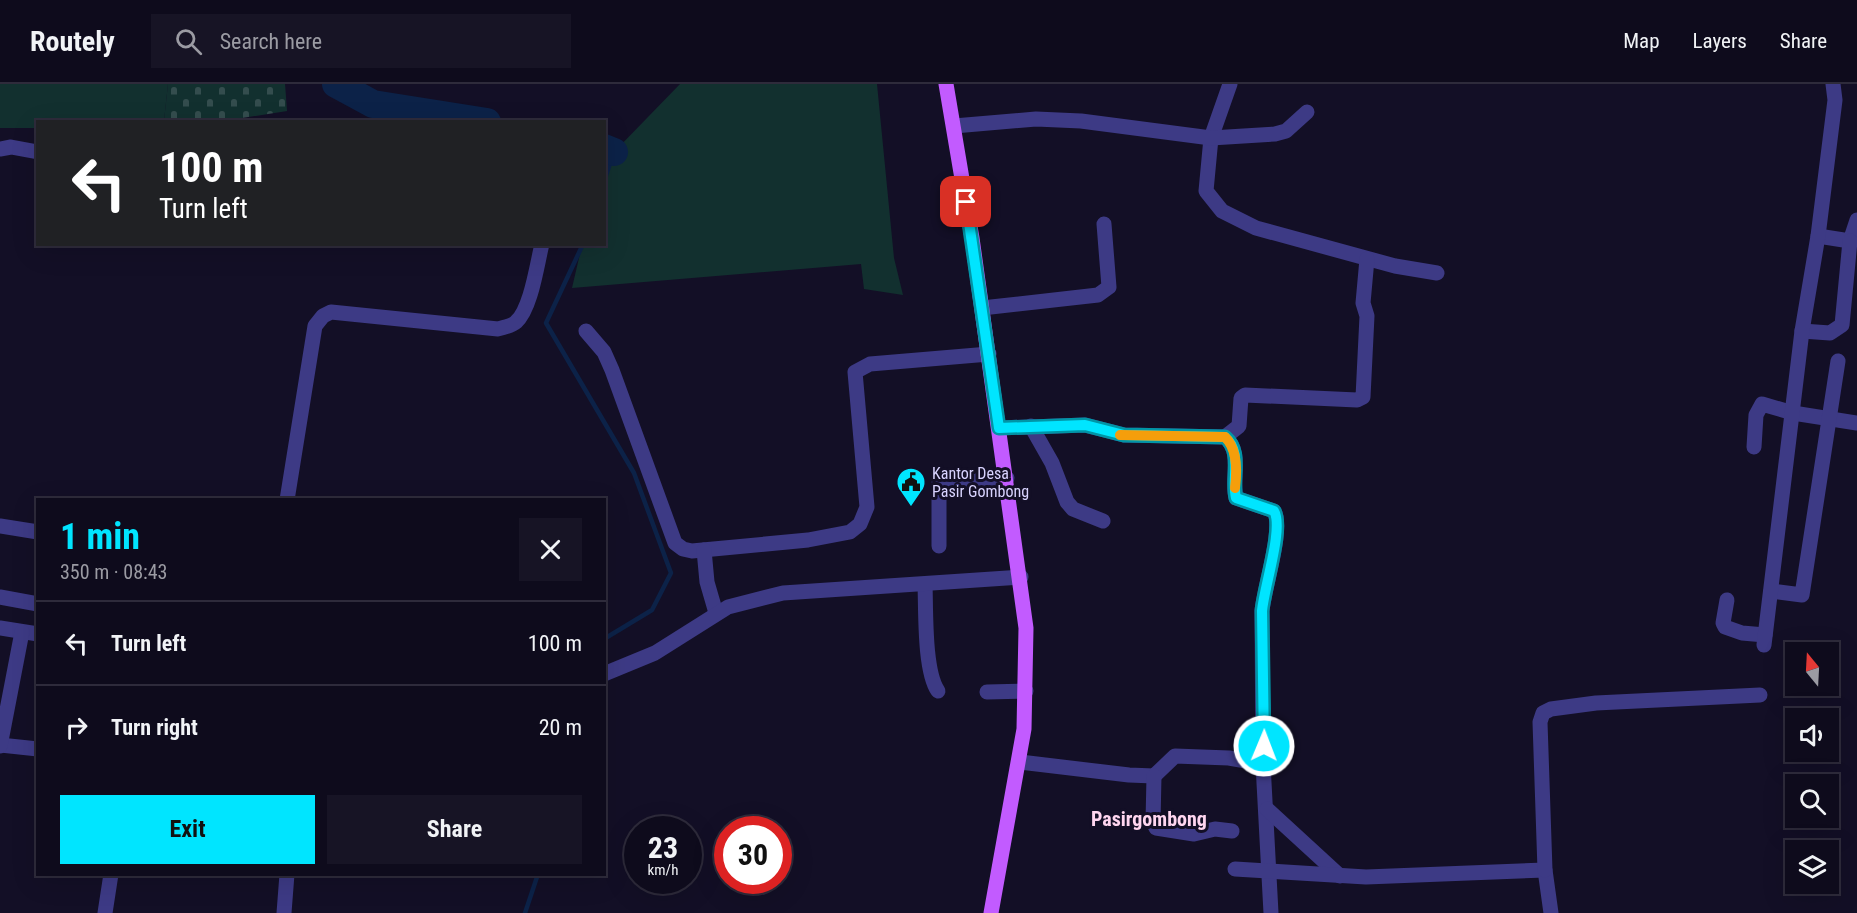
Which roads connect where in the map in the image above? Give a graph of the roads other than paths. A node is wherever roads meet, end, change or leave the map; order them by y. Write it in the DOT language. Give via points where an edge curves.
graph roads {
  1 [pos="946,84"];
  2 [pos="1230,84"];
  3 [pos="1833,84"];
  4 [pos="1307,112"];
  5 [pos="954,126"];
  6 [pos="1210,138"];
  7 [pos="0,149"];
  8 [pos="36,152"];
  9 [pos="1857,220"];
  10 [pos="1104,224"];
  11 [pos="1818,236"];
  12 [pos="1850,241"];
  13 [pos="541,246"];
  14 [pos="1367,259"];
  15 [pos="1437,273"];
  16 [pos="982,308"];
  17 [pos="586,331"];
  18 [pos="1803,331"];
  19 [pos="989,354"];
  20 [pos="1838,361"];
  21 [pos="1793,413"];
  22 [pos="1828,418"];
  23 [pos="1857,423"];
  24 [pos="1030,426"];
  25 [pos="999,428"];
  26 [pos="1225,437"];
  27 [pos="1754,447"];
  28 [pos="1007,478"];
  29 [pos="287,498"];
  30 [pos="1103,521"];
  31 [pos="0,525"];
  32 [pos="36,532"];
  33 [pos="939,546"];
  34 [pos="704,550"];
  35 [pos="1021,577"];
  36 [pos="925,584"];
  37 [pos="1771,591"];
  38 [pos="0,597"];
  39 [pos="1727,600"];
  40 [pos="36,604"];
  41 [pos="716,613"];
  42 [pos="0,628"];
  43 [pos="30,633"];
  44 [pos="609,673"];
  45 [pos="938,691"];
  46 [pos="1026,691"];
  47 [pos="987,692"];
  48 [pos="1760,695"];
  49 [pos="0,746"];
  50 [pos="36,749"];
  51 [pos="1020,762"];
  52 [pos="1263,764"];
  53 [pos="1154,776"];
  54 [pos="1267,809"];
  55 [pos="1232,831"];
  56 [pos="1235,869"];
  57 [pos="1545,870"];
  58 [pos="1270,873"];
  59 [pos="111,876"];
  60 [pos="287,876"];
  61 [pos="1340,876"];
  62 [pos="105,913"];
  63 [pos="284,913"];
  64 [pos="991,913"];
  65 [pos="1271,913"];
  66 [pos="1551,913"];
  1 -- 5 [label="main road"];
  2 -- 6 [label="street"];
  3 -- 11 [label="street" via="1835,100"];
  4 -- 6 [label="street" via="1286,131 1275,134"];
  5 -- 6 [label="street" via="1036,119 1081,121"];
  5 -- 16 [label="main road"];
  6 -- 14 [label="street" via="1206,191 1222,212 1257,228"];
  7 -- 8 [label="street"];
  9 -- 12 [label="street"];
  10 -- 16 [label="street" via="1109,287 1105,291 1098,295"];
  11 -- 12 [label="street"];
  11 -- 18 [label="street"];
  12 -- 18 [label="street" via="1842,325 1830,333"];
  13 -- 29 [label="street" via="529,295 515,324 489,329 364,314 331,312 323,316 315,326"];
  14 -- 15 [label="street"];
  14 -- 26 [label="street" via="1363,397 1357,400 1245,395 1241,398 1239,426"];
  16 -- 19 [label="main road"];
  17 -- 34 [label="street" via="604,352 612,370 675,543 683,549"];
  18 -- 21 [label="street"];
  19 -- 25 [label="main road"];
  19 -- 34 [label="street" via="870,364 855,372 867,507 860,524 850,532"];
  20 -- 22 [label="street"];
  21 -- 22 [label="street"];
  21 -- 27 [label="street" via="1762,404 1756,415"];
  21 -- 37 [label="street"];
  22 -- 23 [label="street"];
  22 -- 37 [label="street" via="1802,595"];
  24 -- 25 [label="street"];
  24 -- 26 [label="street" via="1085,425 1124,435"];
  24 -- 30 [label="street" via="1052,463 1067,502 1073,509"];
  25 -- 28 [label="main road"];
  26 -- 52 [label="street" via="1232,443 1234,454 1236,498 1274,511 1278,524 1262,611"];
  28 -- 33 [label="street" via="939,482"];
  28 -- 35 [label="main road"];
  31 -- 32 [label="street"];
  34 -- 41 [label="street" via="707,582"];
  35 -- 36 [label="street"];
  35 -- 46 [label="main road"];
  36 -- 41 [label="street" via="783,593"];
  36 -- 45 [label="street" via="928,650 933,684"];
  37 -- 39 [label="street" via="1765,640 1725,627"];
  38 -- 40 [label="street"];
  41 -- 44 [label="street" via="656,653"];
  42 -- 43 [label="street"];
  43 -- 49 [label="street"];
  46 -- 47 [label="street"];
  46 -- 51 [label="main road"];
  48 -- 57 [label="street" via="1596,703 1544,713 1540,722"];
  49 -- 50 [label="street"];
  51 -- 53 [label="street"];
  51 -- 64 [label="main road"];
  52 -- 53 [label="street" via="1175,756"];
  52 -- 54 [label="street"];
  53 -- 55 [label="street" via="1156,828 1194,834 1215,829"];
  54 -- 58 [label="street"];
  54 -- 61 [label="street"];
  56 -- 58 [label="street"];
  57 -- 61 [label="street"];
  57 -- 66 [label="street"];
  58 -- 61 [label="street"];
  58 -- 65 [label="street"];
  59 -- 62 [label="street"];
  60 -- 63 [label="street"];
}
